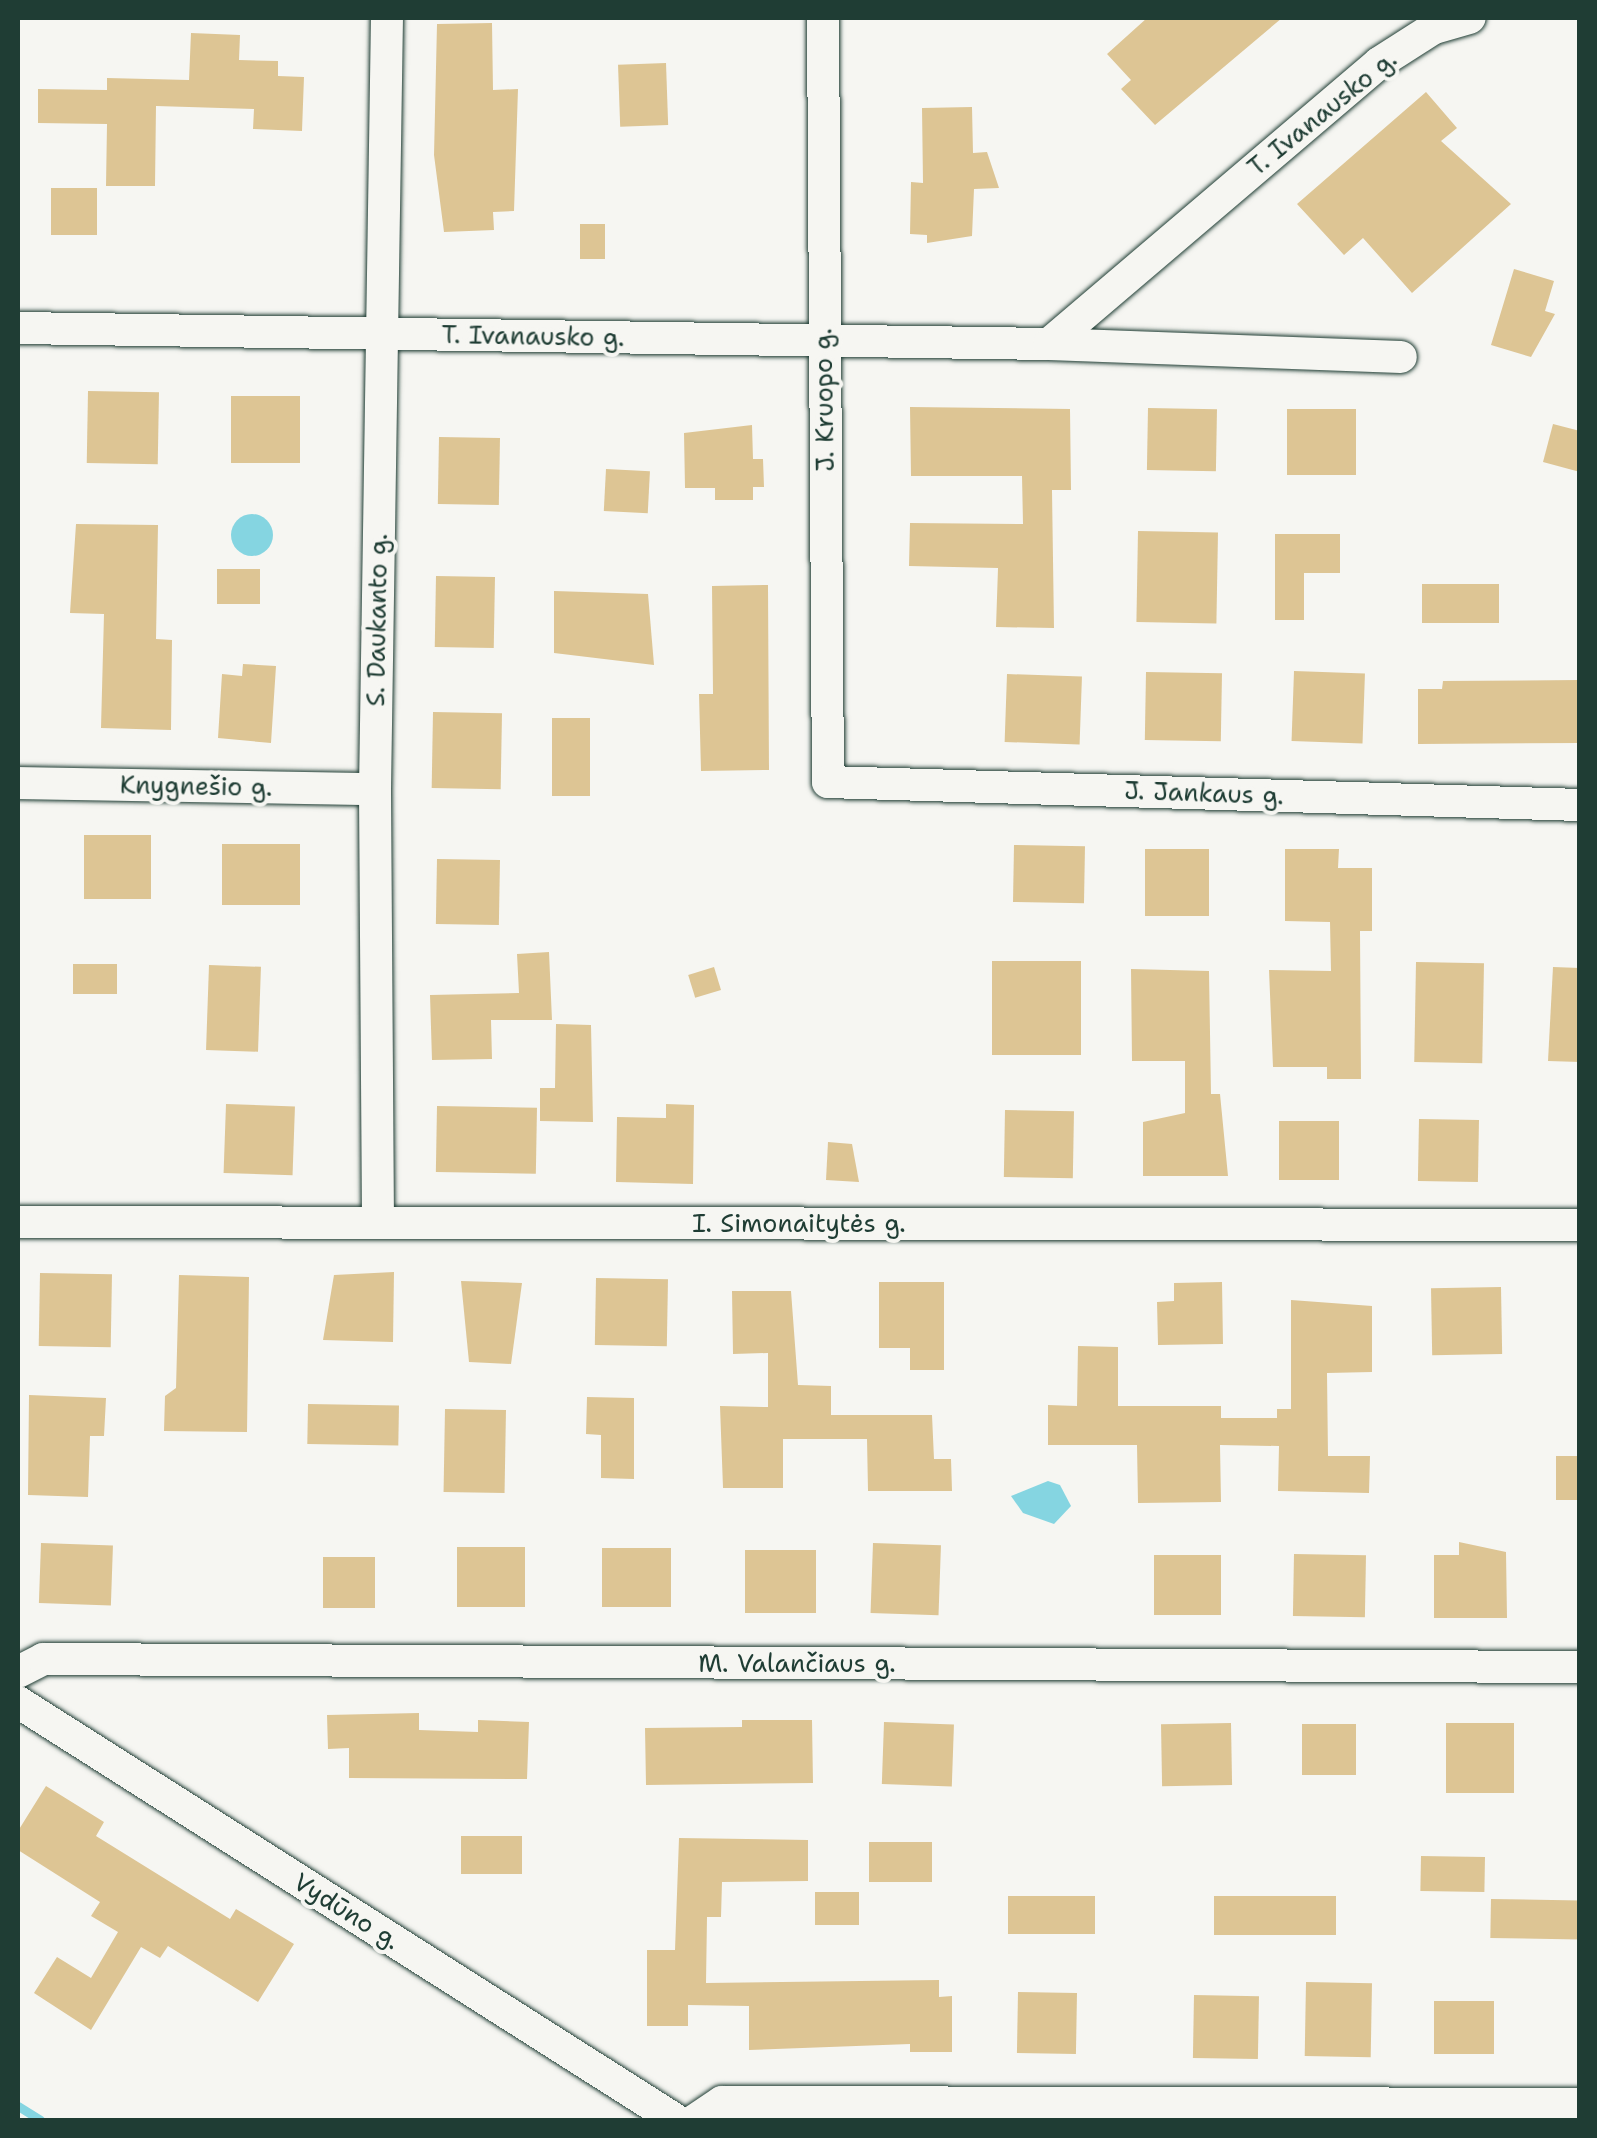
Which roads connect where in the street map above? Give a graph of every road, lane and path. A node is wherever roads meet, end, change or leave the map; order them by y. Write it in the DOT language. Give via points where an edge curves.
graph roads {
  1 [pos="387,18"];
  2 [pos="823,18"];
  3 [pos="1470,18"];
  4 [pos="18,328"];
  5 [pos="381,333"];
  6 [pos="823,342"];
  7 [pos="1049,344"];
  8 [pos="1401,357"];
  9 [pos="828,782"];
  10 [pos="18,783"];
  11 [pos="374,790"];
  12 [pos="1580,806"];
  13 [pos="18,1222"];
  14 [pos="378,1222"];
  15 [pos="1580,1225"];
  16 [pos="1580,1668"];
  17 [pos="18,1672"];
  18 [pos="18,1702"];
  19 [pos="1580,2104"];
  20 [pos="676,2120"];
  21 [pos="695,2120"];
  1 -- 5 [label="street, S. Daukanto g."];
  2 -- 6 [label="street, J. Kruopo g."];
  3 -- 7 [label="street, T. Ivanausko g." via="1434,28 1379,63"];
  4 -- 5 [label="street, T. Ivanausko g."];
  5 -- 6 [label="street, T. Ivanausko g."];
  5 -- 11 [label="street, S. Daukanto g."];
  6 -- 7 [label="street, T. Ivanausko g."];
  6 -- 9 [label="street, J. Kruopo g."];
  7 -- 8 [label="street, T. Ivanausko g."];
  9 -- 12 [label="street, J. Jankaus g."];
  10 -- 11 [label="street, Knygnešio g."];
  11 -- 14 [label="street, S. Daukanto g."];
  13 -- 14 [label="street, I. Simonaitytės g."];
  14 -- 15 [label="street, I. Simonaitytės g."];
  16 -- 17 [label="street, M. Valančiaus g." via="43,1658"];
  18 -- 20 [label="street, Vydūno g."];
  19 -- 21 [label="street" via="722,2102"];
}
